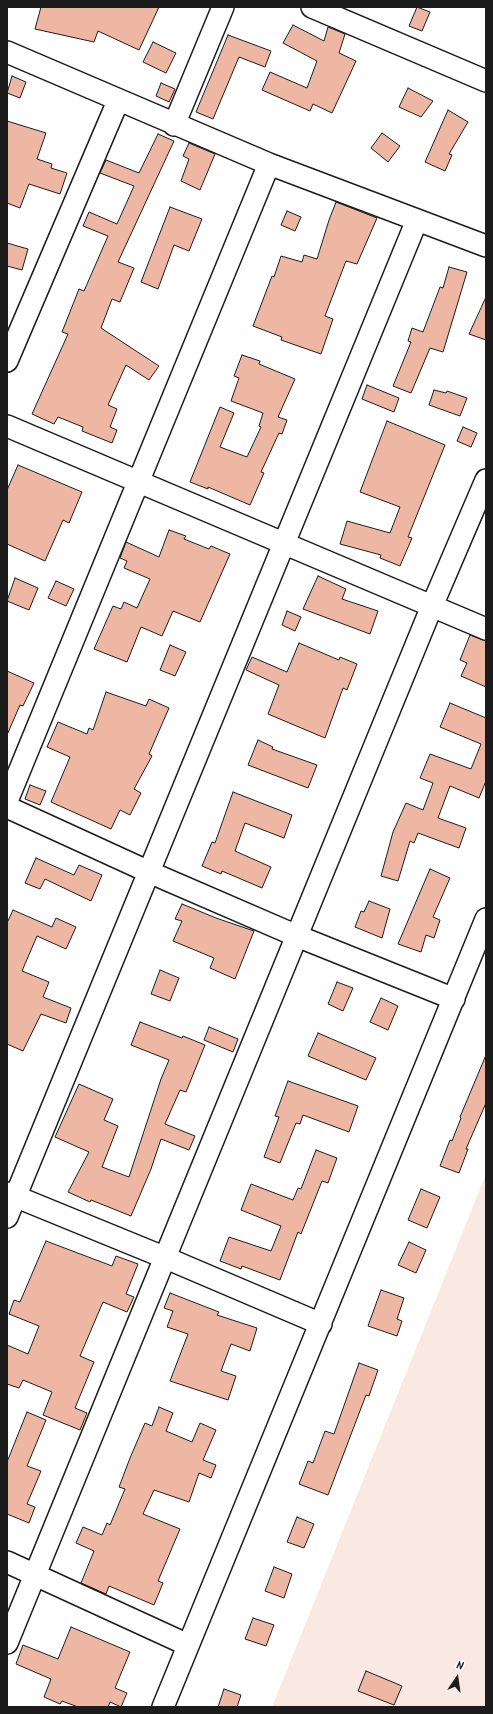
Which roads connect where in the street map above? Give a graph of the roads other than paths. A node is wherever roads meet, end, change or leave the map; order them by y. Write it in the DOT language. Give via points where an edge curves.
graph roads {
  1 [pos="223,7"];
  2 [pos="312,7"];
  3 [pos="7,52"];
  4 [pos="486,81"];
  5 [pos="118,101"];
  6 [pos="174,125"];
  7 [pos="269,164"];
  8 [pos="417,220"];
  9 [pos="486,246"];
  10 [pos="7,361"];
  11 [pos="7,426"];
  12 [pos="486,480"];
  13 [pos="137,481"];
  14 [pos="284,543"];
  15 [pos="432,606"];
  16 [pos="486,629"];
  17 [pos="7,801"];
  18 [pos="7,807"];
  19 [pos="149,872"];
  20 [pos="486,919"];
  21 [pos="297,936"];
  22 [pos="454,998"];
  23 [pos="11,1195"];
  24 [pos="7,1217"];
  25 [pos="166,1258"];
  26 [pos="321,1324"];
  27 [pos="7,1562"];
  28 [pos="35,1574"];
  29 [pos="7,1643"];
  30 [pos="188,1645"];
  31 [pos="163,1707"];
  1 -- 6 [label="street"];
  2 -- 4 [label="street"];
  3 -- 5 [label="street"];
  5 -- 6 [label="street"];
  5 -- 10 [label="street"];
  6 -- 7 [label="street"];
  7 -- 8 [label="street"];
  7 -- 13 [label="street"];
  8 -- 9 [label="street"];
  8 -- 14 [label="street"];
  11 -- 13 [label="street"];
  12 -- 15 [label="street"];
  13 -- 14 [label="street"];
  13 -- 17 [label="street"];
  14 -- 15 [label="street"];
  14 -- 19 [label="street"];
  15 -- 16 [label="street"];
  15 -- 21 [label="street"];
  18 -- 19 [label="street"];
  19 -- 21 [label="street"];
  19 -- 23 [label="street"];
  20 -- 22 [label="street"];
  21 -- 22 [label="street"];
  21 -- 25 [label="street"];
  22 -- 26 [label="street"];
  23 -- 24 [label="street"];
  23 -- 25 [label="street"];
  25 -- 26 [label="street"];
  25 -- 28 [label="street"];
  26 -- 30 [label="street"];
  27 -- 28 [label="street"];
  28 -- 29 [label="street"];
  28 -- 30 [label="street"];
  30 -- 31 [label="street"];
}
